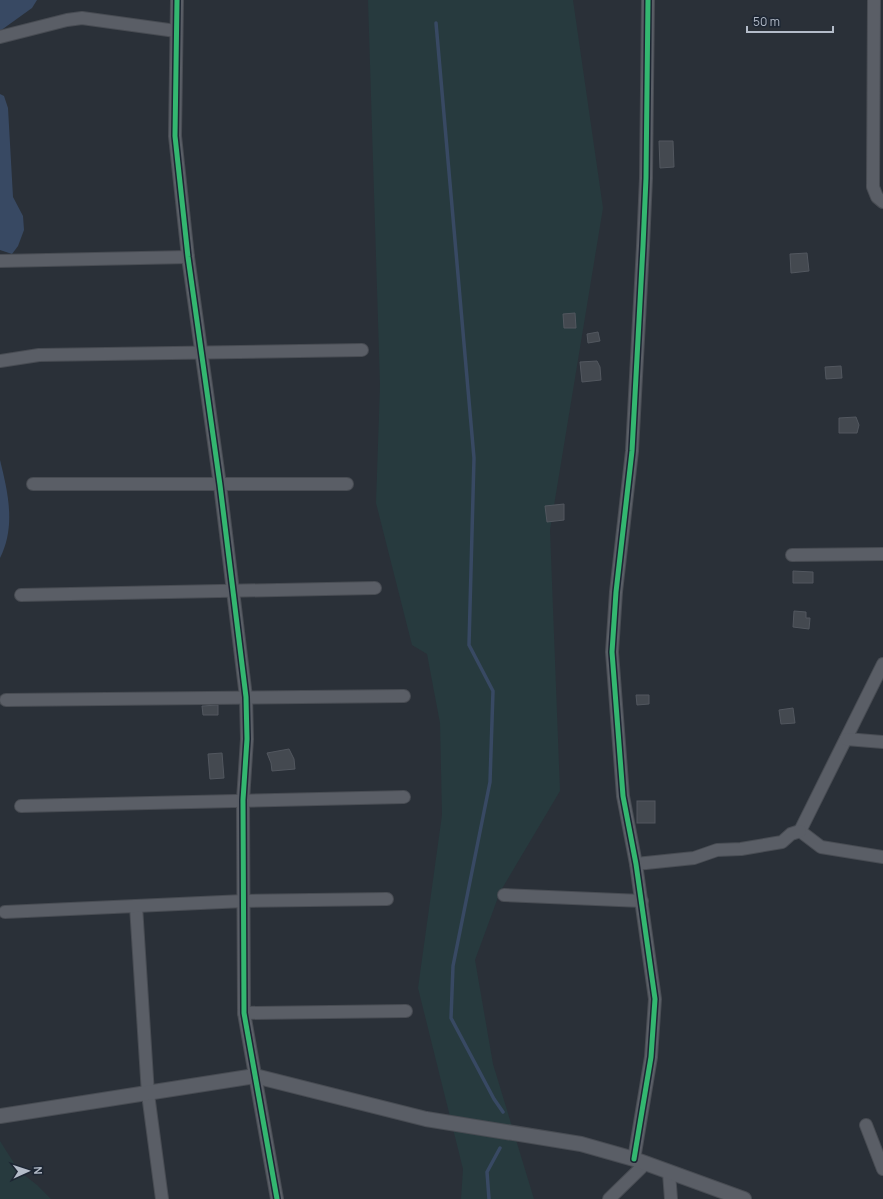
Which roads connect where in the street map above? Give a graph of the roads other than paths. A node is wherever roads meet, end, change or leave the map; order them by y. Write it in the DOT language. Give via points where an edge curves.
graph roads {
  1 [pos="177,0"];
  2 [pos="648,0"];
  3 [pos="874,0"];
  4 [pos="176,31"];
  5 [pos="0,37"];
  6 [pos="879,76"];
  7 [pos="881,198"];
  8 [pos="188,257"];
  9 [pos="0,261"];
  10 [pos="362,350"];
  11 [pos="201,352"];
  12 [pos="0,361"];
  13 [pos="33,484"];
  14 [pos="347,484"];
  15 [pos="220,485"];
  16 [pos="883,554"];
  17 [pos="792,555"];
  18 [pos="375,588"];
  19 [pos="232,591"];
  20 [pos="21,596"];
  21 [pos="883,664"];
  22 [pos="404,696"];
  23 [pos="246,697"];
  24 [pos="6,700"];
  25 [pos="846,739"];
  26 [pos="883,742"];
  27 [pos="404,797"];
  28 [pos="243,800"];
  29 [pos="21,806"];
  30 [pos="800,831"];
  31 [pos="883,857"];
  32 [pos="636,864"];
  33 [pos="504,895"];
  34 [pos="387,899"];
  35 [pos="244,901"];
  36 [pos="642,901"];
  37 [pos="136,906"];
  38 [pos="5,912"];
  39 [pos="406,1011"];
  40 [pos="244,1013"];
  41 [pos="255,1076"];
  42 [pos="148,1094"];
  43 [pos="0,1116"];
  44 [pos="866,1125"];
  45 [pos="640,1161"];
  46 [pos="883,1169"];
  47 [pos="669,1172"];
  48 [pos="162,1199"];
  49 [pos="276,1199"];
  50 [pos="610,1199"];
  51 [pos="671,1199"];
  52 [pos="744,1199"];
  1 -- 4 [label="street"];
  2 -- 32 [label="street" via="646,178 632,451 612,652 623,796"];
  3 -- 6 [label="street"];
  4 -- 5 [label="street" via="82,18"];
  4 -- 8 [label="street" via="175,136"];
  6 -- 7 [label="street" via="873,188"];
  8 -- 9 [label="street"];
  8 -- 11 [label="street"];
  10 -- 11 [label="street"];
  11 -- 12 [label="street" via="39,355"];
  11 -- 15 [label="street"];
  13 -- 15 [label="street"];
  14 -- 15 [label="street"];
  15 -- 19 [label="street"];
  16 -- 17 [label="street"];
  18 -- 19 [label="street"];
  19 -- 20 [label="street"];
  19 -- 23 [label="street"];
  21 -- 25 [label="street"];
  22 -- 23 [label="street"];
  23 -- 24 [label="street"];
  23 -- 28 [label="street" via="247,738"];
  25 -- 26 [label="street"];
  25 -- 30 [label="street"];
  27 -- 28 [label="street"];
  28 -- 29 [label="street"];
  28 -- 35 [label="street"];
  30 -- 31 [label="street" via="820,847"];
  30 -- 32 [label="street" via="791,834 782,842 717,850 694,858"];
  32 -- 36 [label="street"];
  33 -- 36 [label="street"];
  34 -- 35 [label="street"];
  35 -- 37 [label="street"];
  35 -- 40 [label="street"];
  36 -- 45 [label="street" via="655,1010"];
  37 -- 38 [label="street"];
  37 -- 42 [label="street"];
  39 -- 40 [label="street"];
  40 -- 41 [label="street"];
  41 -- 42 [label="street"];
  41 -- 45 [label="street" via="426,1119 551,1138"];
  41 -- 49 [label="street"];
  42 -- 43 [label="street"];
  42 -- 48 [label="street"];
  44 -- 46 [label="street"];
  45 -- 47 [label="street"];
  45 -- 50 [label="street"];
  47 -- 51 [label="street"];
  47 -- 52 [label="street"];
}
